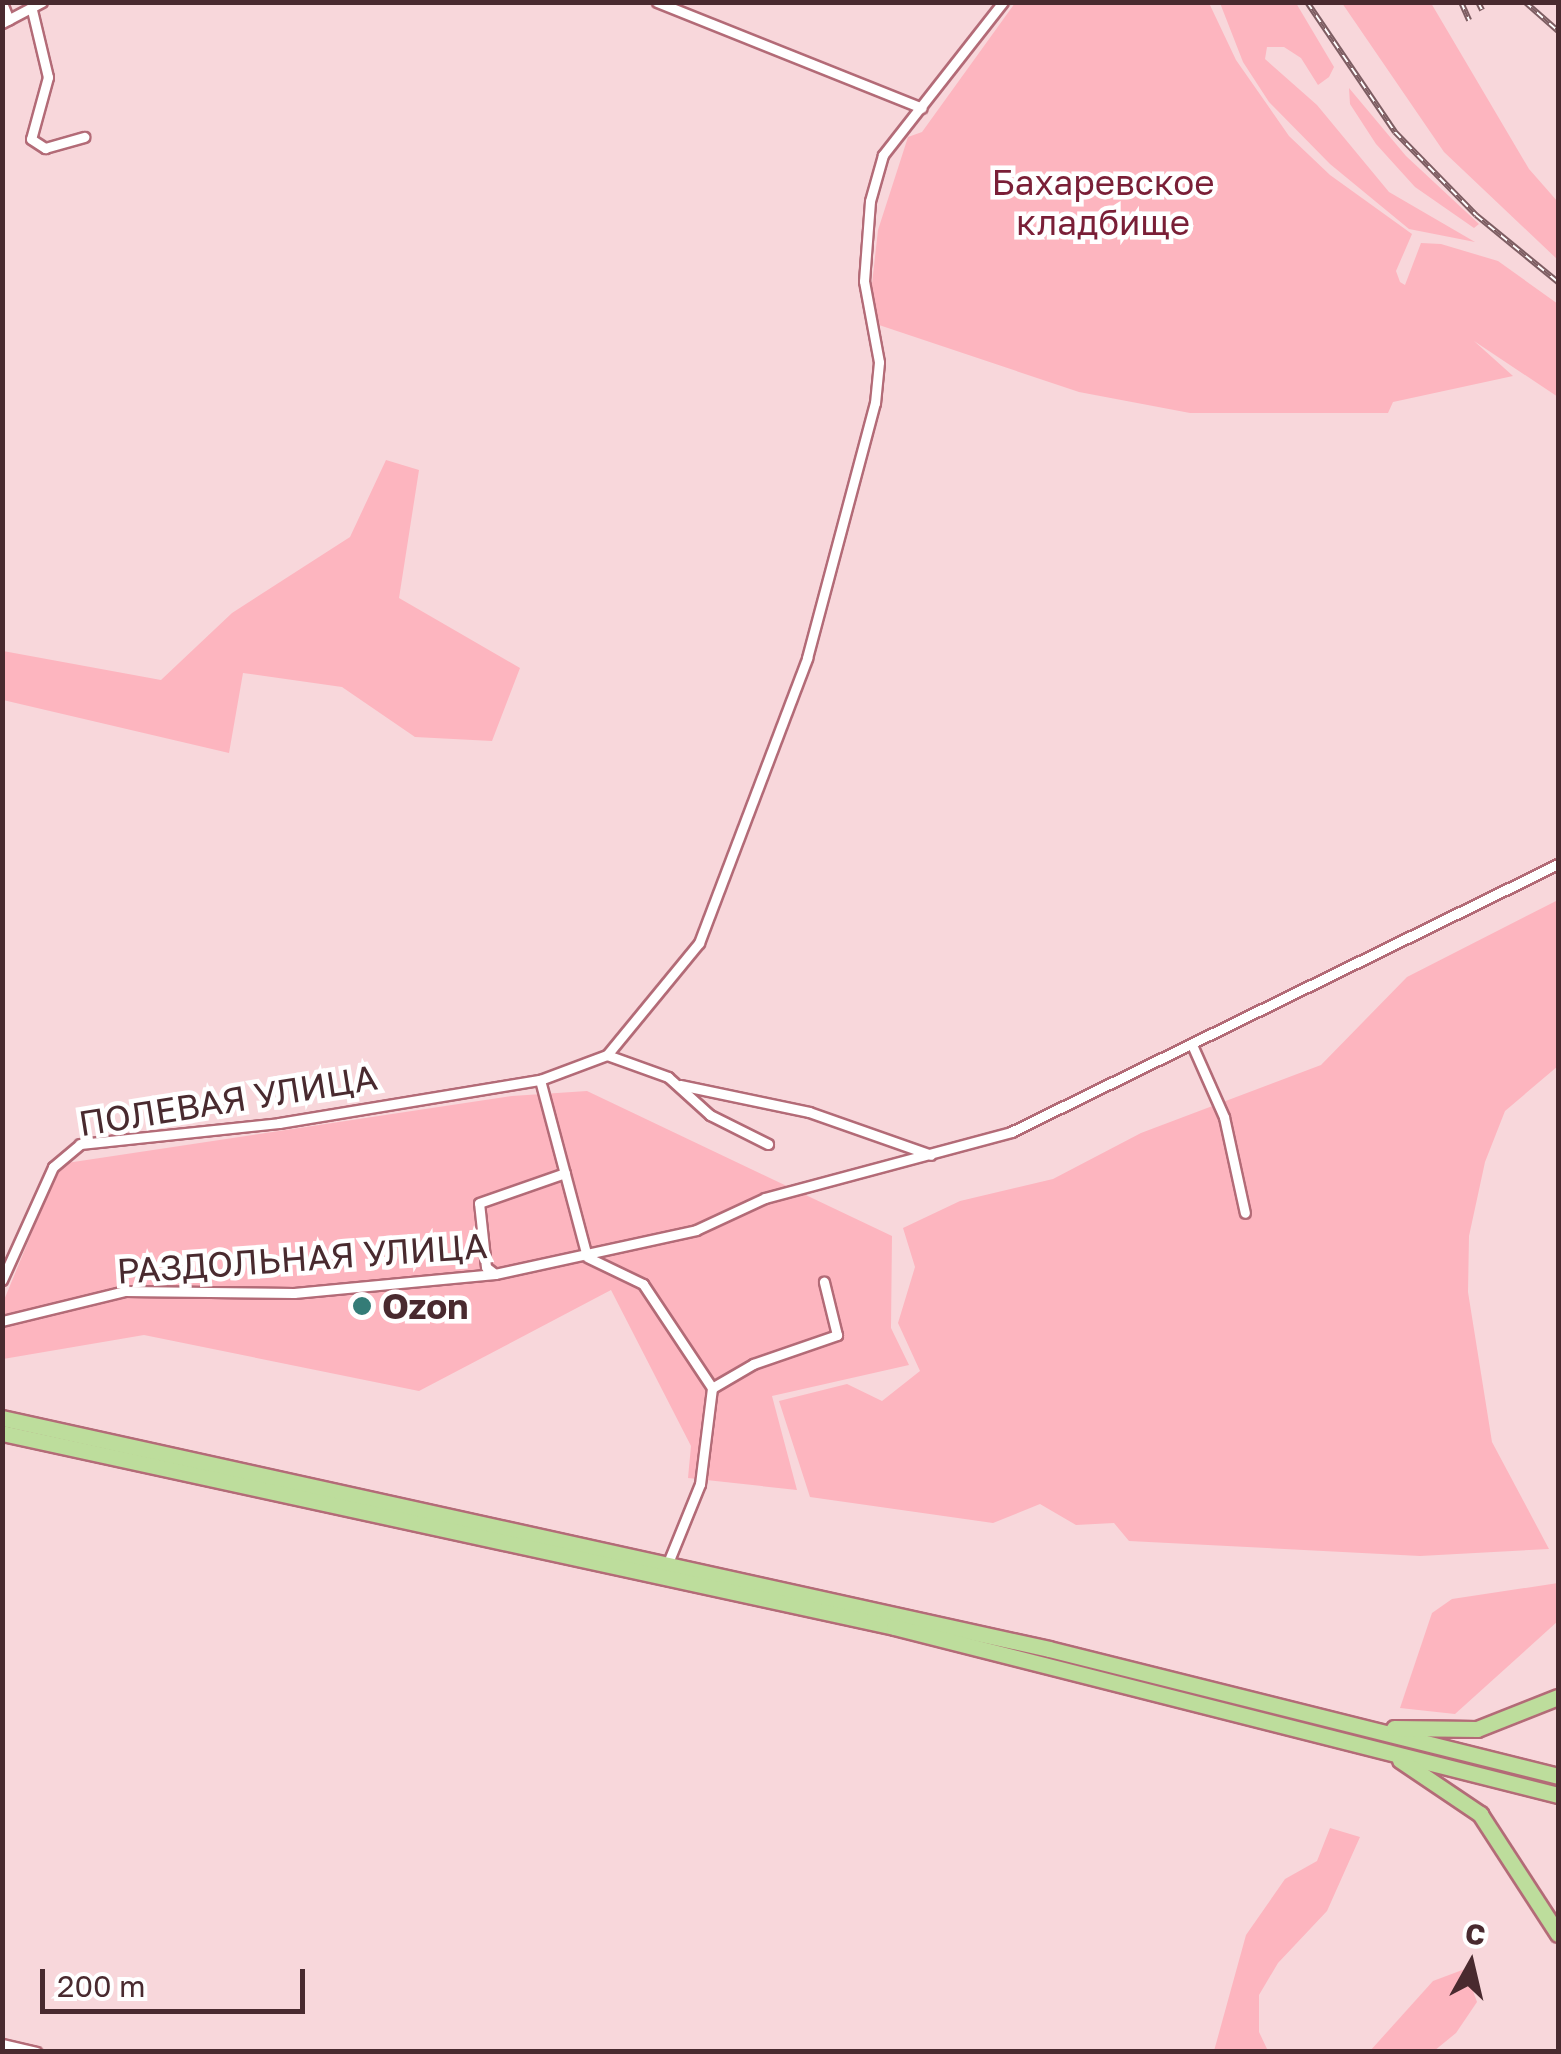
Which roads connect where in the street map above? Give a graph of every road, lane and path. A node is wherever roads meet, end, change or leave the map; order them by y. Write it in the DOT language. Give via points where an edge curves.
graph roads {
  1 [pos="42,2"];
  2 [pos="656,2"];
  3 [pos="1003,2"];
  4 [pos="2,3"];
  5 [pos="32,10"];
  6 [pos="6,22"];
  7 [pos="922,108"];
  8 [pos="84,137"];
  9 [pos="1558,864"];
  10 [pos="1193,1047"];
  11 [pos="607,1056"];
  12 [pos="540,1080"];
  13 [pos="680,1085"];
  14 [pos="768,1144"];
  15 [pos="933,1156"];
  16 [pos="565,1174"];
  17 [pos="1245,1213"];
  18 [pos="587,1257"];
  19 [pos="495,1274"];
  20 [pos="2,1280"];
  21 [pos="824,1282"];
  22 [pos="2,1321"];
  23 [pos="712,1388"];
  24 [pos="2,1418"];
  25 [pos="2,1433"];
  26 [pos="668,1564"];
  27 [pos="1558,1697"];
  28 [pos="1338,1722"];
  29 [pos="1370,1746"];
  30 [pos="1558,1776"];
  31 [pos="1558,1796"];
  32 [pos="1558,1934"];
  33 [pos="2,2044"];
  34 [pos="36,2052"];
  1 -- 5 [label="street"];
  2 -- 7 [label="street"];
  3 -- 7 [label="street"];
  4 -- 6 [label="street"];
  5 -- 6 [label="street"];
  5 -- 8 [label="street" via="48,77 31,139 46,148"];
  7 -- 11 [label="street" via="883,155 870,202 864,281 879,362 875,403 807,658 699,944"];
  9 -- 10 [label="street, РАЗДОЛЬНАЯ УЛИЦА"];
  10 -- 15 [label="street, РАЗДОЛЬНАЯ УЛИЦА" via="1011,1132"];
  10 -- 17 [label="street" via="1224,1117"];
  11 -- 12 [label="street, ПОЛЕВАЯ УЛИЦА"];
  11 -- 13 [label="street"];
  12 -- 16 [label="street"];
  12 -- 20 [label="street, ПОЛЕВАЯ УЛИЦА" via="278,1123 80,1144 53,1167"];
  13 -- 14 [label="street" via="710,1115"];
  13 -- 15 [label="street" via="809,1112"];
  15 -- 18 [label="street, РАЗДОЛЬНАЯ УЛИЦА" via="766,1198 696,1230"];
  16 -- 18 [label="street"];
  16 -- 19 [label="street" via="479,1203 486,1267"];
  18 -- 19 [label="street, РАЗДОЛЬНАЯ УЛИЦА"];
  18 -- 23 [label="street" via="642,1284"];
  19 -- 22 [label="street, РАЗДОЛЬНАЯ УЛИЦА" via="294,1293 125,1290"];
  21 -- 23 [label="street" via="836,1335 752,1364"];
  23 -- 26 [label="street" via="700,1484"];
  24 -- 26 [label="highway"];
  25 -- 29 [label="highway" via="894,1627"];
  26 -- 28 [label="highway"];
  27 -- 28 [label="highway" via="1477,1729"];
  28 -- 30 [label="highway"];
  29 -- 31 [label="highway"];
  29 -- 32 [label="highway" via="1430,1776 1480,1814"];
  33 -- 34 [label="street"];
}
